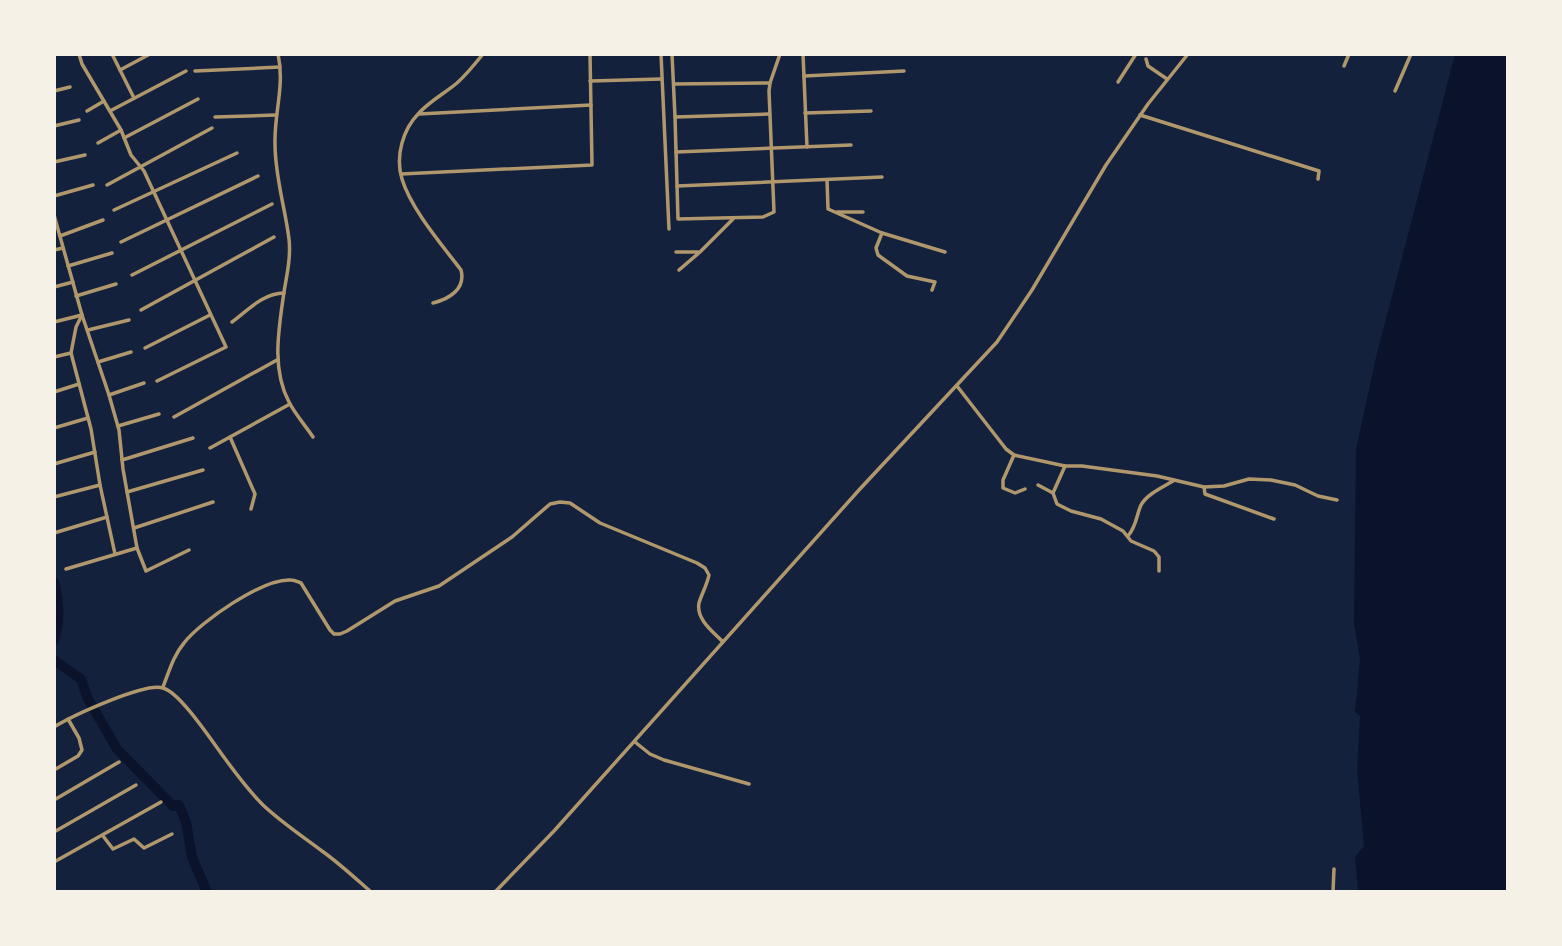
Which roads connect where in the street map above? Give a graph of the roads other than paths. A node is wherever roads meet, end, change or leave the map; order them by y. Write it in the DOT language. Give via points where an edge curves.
graph roads {
  1 [pos="79,54"];
  2 [pos="112,54"];
  3 [pos="150,54"];
  4 [pos="278,54"];
  5 [pos="483,54"];
  6 [pos="590,54"];
  7 [pos="661,54"];
  8 [pos="671,54"];
  9 [pos="780,54"];
  10 [pos="803,54"];
  11 [pos="1136,54"];
  12 [pos="1188,54"];
  13 [pos="1349,54"];
  14 [pos="1412,54"];
  15 [pos="1146,59"];
  16 [pos="281,66"];
  17 [pos="1344,66"];
  18 [pos="120,70"];
  19 [pos="186,71"];
  20 [pos="195,71"];
  21 [pos="904,71"];
  22 [pos="804,76"];
  23 [pos="662,79"];
  24 [pos="1167,79"];
  25 [pos="590,81"];
  26 [pos="1118,82"];
  27 [pos="770,83"];
  28 [pos="673,84"];
  29 [pos="70,87"];
  30 [pos="54,91"];
  31 [pos="1395,91"];
  32 [pos="134,98"];
  33 [pos="198,99"];
  34 [pos="104,101"];
  35 [pos="591,105"];
  36 [pos="87,111"];
  37 [pos="110,111"];
  38 [pos="872,111"];
  39 [pos="805,113"];
  40 [pos="417,114"];
  41 [pos="769,114"];
  42 [pos="276,115"];
  43 [pos="1140,115"];
  44 [pos="215,117"];
  45 [pos="675,117"];
  46 [pos="79,120"];
  47 [pos="54,126"];
  48 [pos="212,128"];
  49 [pos="121,130"];
  50 [pos="124,138"];
  51 [pos="98,143"];
  52 [pos="851,145"];
  53 [pos="807,147"];
  54 [pos="771,148"];
  55 [pos="676,152"];
  56 [pos="237,153"];
  57 [pos="85,155"];
  58 [pos="54,162"];
  59 [pos="141,167"];
  60 [pos="401,174"];
  61 [pos="258,176"];
  62 [pos="882,177"];
  63 [pos="1318,179"];
  64 [pos="827,180"];
  65 [pos="772,182"];
  66 [pos="107,185"];
  67 [pos="93,186"];
  68 [pos="677,186"];
  69 [pos="153,192"];
  70 [pos="54,196"];
  71 [pos="272,204"];
  72 [pos="114,211"];
  73 [pos="834,212"];
  74 [pos="863,212"];
  75 [pos="54,215"];
  76 [pos="734,217"];
  77 [pos="103,220"];
  78 [pos="166,220"];
  79 [pos="669,229"];
  80 [pos="882,233"];
  81 [pos="60,236"];
  82 [pos="274,237"];
  83 [pos="121,242"];
  84 [pos="63,248"];
  85 [pos="54,250"];
  86 [pos="180,251"];
  87 [pos="700,252"];
  88 [pos="945,252"];
  89 [pos="112,253"];
  90 [pos="676,253"];
  91 [pos="68,266"];
  92 [pos="679,270"];
  93 [pos="132,275"];
  94 [pos="194,281"];
  95 [pos="73,282"];
  96 [pos="116,284"];
  97 [pos="54,288"];
  98 [pos="932,290"];
  99 [pos="284,293"];
  100 [pos="76,296"];
  101 [pos="433,303"];
  102 [pos="141,310"];
  103 [pos="82,314"];
  104 [pos="210,315"];
  105 [pos="129,320"];
  106 [pos="54,322"];
  107 [pos="232,323"];
  108 [pos="88,330"];
  109 [pos="145,348"];
  110 [pos="131,352"];
  111 [pos="71,353"];
  112 [pos="54,357"];
  113 [pos="277,360"];
  114 [pos="98,362"];
  115 [pos="157,380"];
  116 [pos="144,383"];
  117 [pos="79,384"];
  118 [pos="957,386"];
  119 [pos="54,391"];
  120 [pos="109,394"];
  121 [pos="290,404"];
  122 [pos="159,415"];
  123 [pos="174,417"];
  124 [pos="88,418"];
  125 [pos="118,426"];
  126 [pos="54,428"];
  127 [pos="230,437"];
  128 [pos="313,437"];
  129 [pos="193,438"];
  130 [pos="210,448"];
  131 [pos="95,452"];
  132 [pos="1014,455"];
  133 [pos="122,460"];
  134 [pos="54,464"];
  135 [pos="1065,466"];
  136 [pos="203,470"];
  137 [pos="1174,480"];
  138 [pos="100,485"];
  139 [pos="1038,485"];
  140 [pos="1203,487"];
  141 [pos="1025,489"];
  142 [pos="127,492"];
  143 [pos="1053,493"];
  144 [pos="54,498"];
  145 [pos="1337,500"];
  146 [pos="213,502"];
  147 [pos="251,509"];
  148 [pos="107,517"];
  149 [pos="1274,519"];
  150 [pos="134,528"];
  151 [pos="54,533"];
  152 [pos="1128,536"];
  153 [pos="137,548"];
  154 [pos="189,550"];
  155 [pos="116,555"];
  156 [pos="66,569"];
  157 [pos="1159,571"];
  158 [pos="722,641"];
  159 [pos="163,687"];
  160 [pos="68,719"];
  161 [pos="54,727"];
  162 [pos="635,742"];
  163 [pos="119,762"];
  164 [pos="54,770"];
  165 [pos="749,784"];
  166 [pos="136,785"];
  167 [pos="54,800"];
  168 [pos="161,802"];
  169 [pos="54,832"];
  170 [pos="172,834"];
  171 [pos="103,836"];
  172 [pos="54,862"];
  173 [pos="1334,869"];
  174 [pos="371,892"];
  175 [pos="495,892"];
  176 [pos="1333,892"];
  1 -- 34 [label="street"];
  2 -- 18 [label="street"];
  3 -- 18 [label="street"];
  4 -- 16 [label="street"];
  5 -- 40 [label="street" via="457,83"];
  6 -- 25 [label="street"];
  7 -- 23 [label="street"];
  8 -- 28 [label="street"];
  9 -- 27 [label="street"];
  10 -- 22 [label="street"];
  11 -- 26 [label="street"];
  12 -- 24 [label="street"];
  13 -- 17 [label="street"];
  14 -- 31 [label="street"];
  15 -- 24 [label="street" via="1148,66"];
  16 -- 20 [label="street"];
  16 -- 42 [label="street"];
  18 -- 32 [label="street"];
  19 -- 32 [label="street"];
  21 -- 22 [label="street"];
  22 -- 39 [label="street"];
  23 -- 25 [label="street"];
  23 -- 79 [label="street"];
  24 -- 43 [label="street"];
  25 -- 35 [label="street"];
  27 -- 28 [label="street"];
  27 -- 41 [label="street"];
  28 -- 45 [label="street"];
  29 -- 30 [label="street"];
  32 -- 37 [label="street"];
  33 -- 50 [label="street"];
  34 -- 36 [label="street"];
  34 -- 37 [label="street"];
  35 -- 40 [label="street"];
  35 -- 60 [label="street" via="592,165"];
  37 -- 49 [label="street"];
  38 -- 39 [label="street"];
  39 -- 53 [label="street"];
  40 -- 60 [label="street" via="403,141"];
  41 -- 45 [label="street"];
  41 -- 54 [label="street"];
  42 -- 44 [label="street"];
  42 -- 99 [label="street" via="275,162 289,239"];
  43 -- 63 [label="street" via="1319,171"];
  43 -- 118 [label="street" via="1018,311"];
  45 -- 55 [label="street"];
  46 -- 47 [label="street"];
  48 -- 59 [label="street"];
  49 -- 50 [label="street"];
  49 -- 51 [label="street"];
  50 -- 59 [label="street"];
  52 -- 53 [label="street"];
  53 -- 54 [label="street"];
  54 -- 55 [label="street"];
  54 -- 65 [label="street"];
  55 -- 68 [label="street"];
  56 -- 69 [label="street"];
  57 -- 58 [label="street"];
  59 -- 66 [label="street"];
  59 -- 69 [label="street"];
  60 -- 101 [label="street" via="409,196 463,277 458,290"];
  61 -- 78 [label="street"];
  62 -- 64 [label="street"];
  64 -- 65 [label="street"];
  64 -- 73 [label="street" via="828,209"];
  65 -- 68 [label="street"];
  65 -- 76 [label="street" via="774,212"];
  67 -- 70 [label="street"];
  68 -- 76 [label="street" via="678,219"];
  69 -- 72 [label="street"];
  69 -- 78 [label="street"];
  71 -- 86 [label="street"];
  73 -- 74 [label="street"];
  73 -- 80 [label="street"];
  75 -- 81 [label="street"];
  76 -- 87 [label="street"];
  77 -- 81 [label="street"];
  78 -- 83 [label="street"];
  78 -- 86 [label="street"];
  80 -- 88 [label="street"];
  80 -- 98 [label="street" via="877,255 907,276 935,282"];
  81 -- 84 [label="street"];
  82 -- 94 [label="street"];
  84 -- 85 [label="street"];
  84 -- 91 [label="street"];
  86 -- 93 [label="street"];
  86 -- 94 [label="street"];
  87 -- 90 [label="street"];
  87 -- 92 [label="street"];
  89 -- 91 [label="street"];
  91 -- 95 [label="street"];
  94 -- 102 [label="street"];
  94 -- 104 [label="street"];
  95 -- 97 [label="street"];
  95 -- 100 [label="street"];
  96 -- 100 [label="street"];
  99 -- 107 [label="street" via="265,297"];
  99 -- 113 [label="street"];
  100 -- 103 [label="street"];
  103 -- 106 [label="street"];
  103 -- 108 [label="street"];
  103 -- 111 [label="street"];
  104 -- 109 [label="street"];
  104 -- 115 [label="street" via="226,348"];
  105 -- 108 [label="street"];
  108 -- 114 [label="street"];
  110 -- 114 [label="street"];
  111 -- 112 [label="street"];
  111 -- 117 [label="street"];
  113 -- 121 [label="street"];
  113 -- 123 [label="street"];
  114 -- 120 [label="street"];
  116 -- 120 [label="street"];
  117 -- 119 [label="street"];
  117 -- 124 [label="street"];
  118 -- 132 [label="street"];
  118 -- 158 [label="street"];
  120 -- 125 [label="street"];
  121 -- 127 [label="street"];
  121 -- 128 [label="street"];
  122 -- 125 [label="street"];
  124 -- 126 [label="street"];
  124 -- 131 [label="street"];
  125 -- 133 [label="street"];
  127 -- 130 [label="street"];
  127 -- 147 [label="street" via="255,495"];
  129 -- 133 [label="street"];
  131 -- 134 [label="street"];
  131 -- 138 [label="street"];
  132 -- 135 [label="street"];
  132 -- 141 [label="street" via="1003,488 1015,493"];
  133 -- 142 [label="street"];
  135 -- 137 [label="street"];
  135 -- 143 [label="street"];
  136 -- 142 [label="street"];
  137 -- 140 [label="street"];
  137 -- 152 [label="street" via="1143,502"];
  138 -- 144 [label="street"];
  138 -- 148 [label="street"];
  139 -- 143 [label="street"];
  140 -- 145 [label="street" via="1271,480"];
  140 -- 149 [label="street" via="1205,494"];
  142 -- 150 [label="street"];
  143 -- 152 [label="street" via="1057,504 1101,519"];
  146 -- 150 [label="street"];
  148 -- 151 [label="street"];
  148 -- 155 [label="street"];
  150 -- 153 [label="street"];
  152 -- 157 [label="street" via="1159,557"];
  153 -- 154 [label="street" via="146,571"];
  153 -- 155 [label="street"];
  155 -- 156 [label="street"];
  158 -- 159 [label="street" via="699,612 709,575 705,568 560,502 550,504 512,537 439,586 380,608 340,634 330,630 301,583 291,580 264,586 194,631 172,662"];
  158 -- 162 [label="street"];
  159 -- 160 [label="street" via="144,688"];
  159 -- 174 [label="street" via="188,710 262,804"];
  160 -- 161 [label="street"];
  160 -- 164 [label="street" via="82,750"];
  162 -- 165 [label="street" via="664,760"];
  162 -- 175 [label="street"];
  163 -- 167 [label="street"];
  166 -- 169 [label="street"];
  168 -- 171 [label="street"];
  170 -- 171 [label="street" via="144,848 134,839 113,849"];
  171 -- 172 [label="street"];
  173 -- 176 [label="street"];
}
